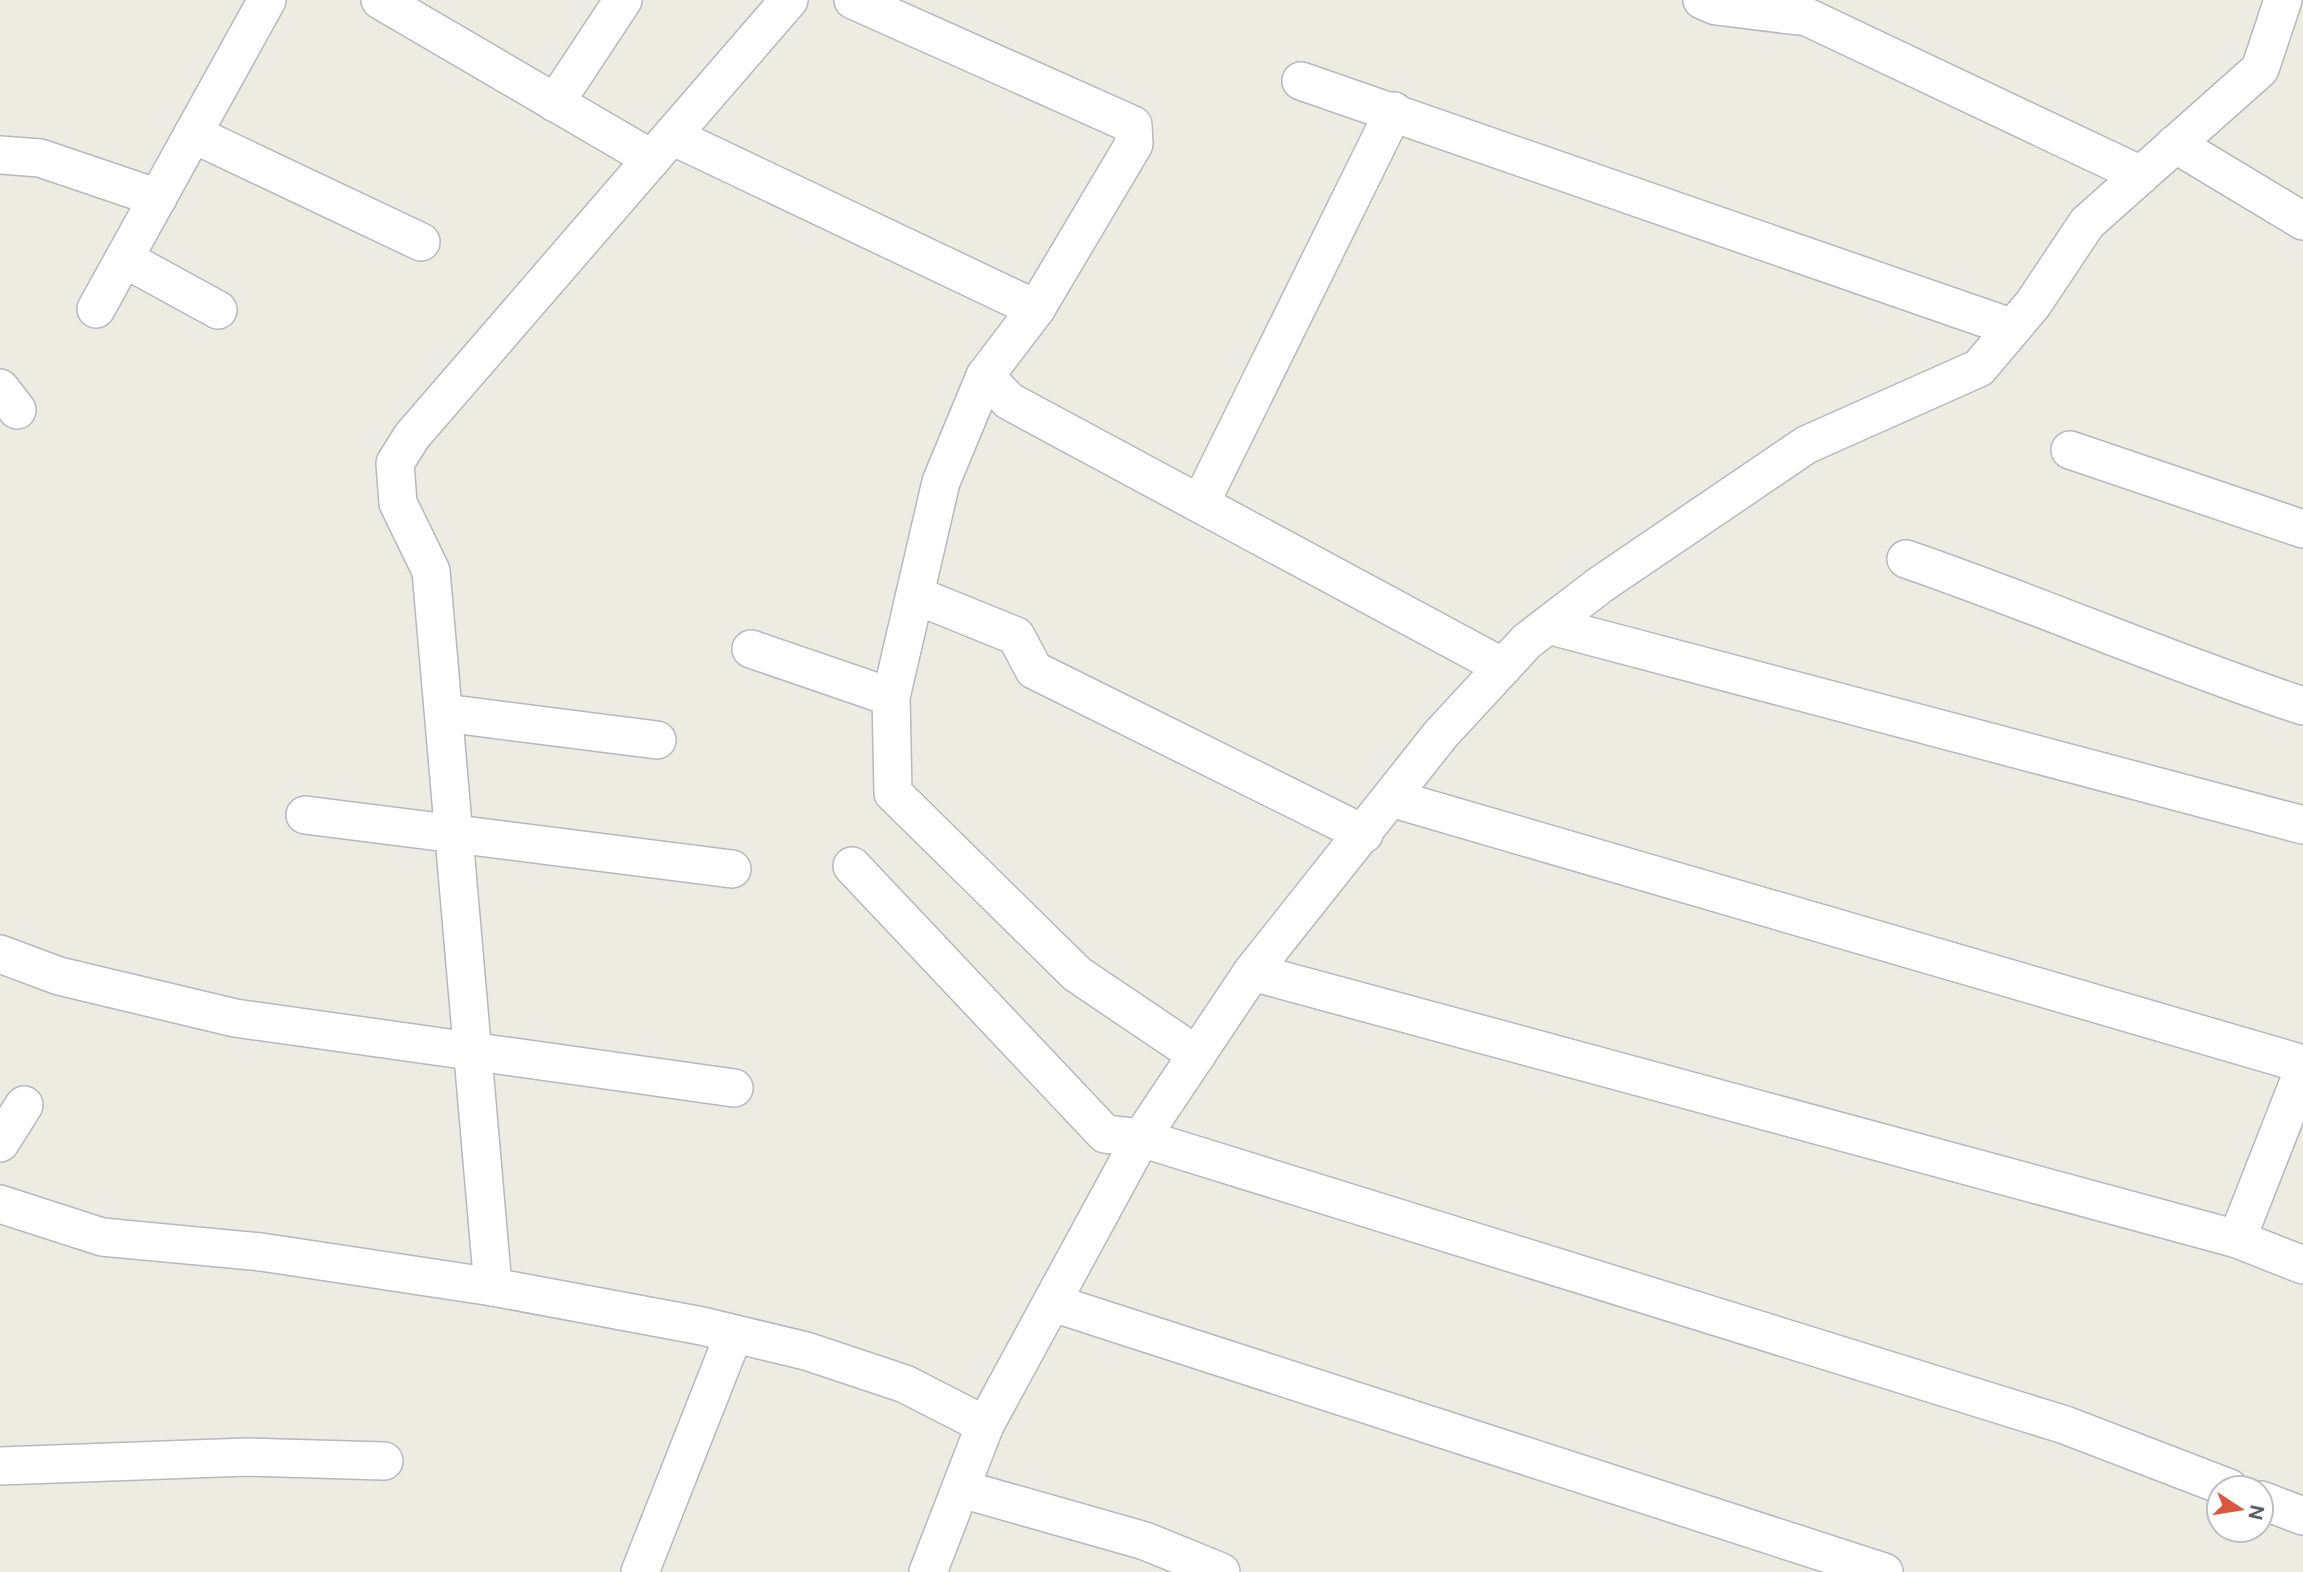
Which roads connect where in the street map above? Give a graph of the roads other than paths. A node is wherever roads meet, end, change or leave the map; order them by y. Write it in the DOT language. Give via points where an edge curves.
graph roads {
  1 [pos="267,0"];
  2 [pos="380,0"];
  3 [pos="623,0"];
  4 [pos="789,0"];
  5 [pos="853,0"];
  6 [pos="1702,0"];
  7 [pos="2283,0"];
  8 [pos="1301,81"];
  9 [pos="555,103"];
  10 [pos="1394,111"];
  11 [pos="193,134"];
  12 [pos="2175,144"];
  13 [pos="662,148"];
  14 [pos="0,155"];
  15 [pos="2141,175"];
  16 [pos="158,198"];
  17 [pos="2303,221"];
  18 [pos="421,242"];
  19 [pos="125,259"];
  20 [pos="96,309"];
  21 [pos="1036,309"];
  22 [pos="218,310"];
  23 [pos="2013,328"];
  24 [pos="985,376"];
  25 [pos="2070,450"];
  26 [pos="1199,504"];
  27 [pos="2303,530"];
  28 [pos="1906,559"];
  29 [pos="915,595"];
  30 [pos="1548,625"];
  31 [pos="751,649"];
  32 [pos="1503,667"];
  33 [pos="891,697"];
  34 [pos="2303,706"];
  35 [pos="444,713"];
  36 [pos="657,740"];
  37 [pos="1391,798"];
  38 [pos="305,815"];
  39 [pos="2303,825"];
  40 [pos="1364,834"];
  41 [pos="455,836"];
  42 [pos="852,866"];
  43 [pos="732,869"];
  44 [pos="0,954"];
  45 [pos="1252,972"];
  46 [pos="473,1051"];
  47 [pos="1196,1055"];
  48 [pos="2303,1064"];
  49 [pos="2303,1072"];
  50 [pos="734,1088"];
  51 [pos="24,1105"];
  52 [pos="1141,1138"];
  53 [pos="0,1143"];
  54 [pos="0,1204"];
  55 [pos="2237,1239"];
  56 [pos="2303,1265"];
  57 [pos="493,1287"];
  58 [pos="1053,1303"];
  59 [pos="734,1334"];
  60 [pos="985,1424"];
  61 [pos="384,1461"];
  62 [pos="0,1466"];
  63 [pos="2205,1478"];
  64 [pos="962,1489"];
  65 [pos="2275,1505"];
  66 [pos="2303,1516"];
  67 [pos="640,1572"];
  68 [pos="928,1572"];
  69 [pos="1221,1572"];
  70 [pos="1884,1572"];
  1 -- 11 [label="street"];
  2 -- 9 [label="street"];
  3 -- 9 [label="street"];
  4 -- 13 [label="street"];
  5 -- 21 [label="street" via="1133,125 1134,144"];
  6 -- 15 [label="street" via="1716,6 1807,17"];
  7 -- 12 [label="street" via="2260,69"];
  8 -- 10 [label="street"];
  9 -- 13 [label="street"];
  10 -- 23 [label="street"];
  10 -- 26 [label="street"];
  11 -- 16 [label="street"];
  11 -- 18 [label="street"];
  12 -- 15 [label="street"];
  12 -- 17 [label="street"];
  13 -- 21 [label="street"];
  13 -- 35 [label="street" via="412,436 395,463 398,503 431,571"];
  14 -- 16 [label="street" via="40,158"];
  15 -- 23 [label="street" via="2087,223"];
  16 -- 19 [label="street"];
  19 -- 20 [label="street"];
  19 -- 22 [label="street"];
  21 -- 24 [label="street"];
  23 -- 30 [label="street" via="1979,368 1806,445"];
  24 -- 26 [label="street" via="1009,401"];
  24 -- 29 [label="street" via="941,482"];
  25 -- 27 [label="street"];
  26 -- 32 [label="street"];
  28 -- 34 [label="street" via="2205,674"];
  29 -- 33 [label="street"];
  29 -- 40 [label="street" via="1016,636 1034,670"];
  30 -- 32 [label="street"];
  30 -- 39 [label="street"];
  31 -- 33 [label="street"];
  32 -- 37 [label="street" via="1441,734"];
  33 -- 47 [label="street" via="893,793 1077,974"];
  35 -- 36 [label="street"];
  35 -- 41 [label="street"];
  37 -- 40 [label="street"];
  37 -- 48 [label="street"];
  38 -- 41 [label="street"];
  40 -- 45 [label="street"];
  41 -- 43 [label="street"];
  41 -- 46 [label="street"];
  42 -- 52 [label="street" via="1105,1135"];
  44 -- 46 [label="street" via="59,976 235,1018"];
  45 -- 47 [label="street"];
  45 -- 55 [label="street"];
  46 -- 50 [label="street"];
  46 -- 57 [label="street"];
  47 -- 52 [label="street"];
  49 -- 55 [label="street"];
  51 -- 53 [label="street"];
  52 -- 58 [label="street"];
  52 -- 63 [label="street" via="2065,1425"];
  54 -- 57 [label="street" via="102,1237 261,1252"];
  55 -- 56 [label="street"];
  57 -- 59 [label="street"];
  58 -- 60 [label="street"];
  58 -- 70 [label="street"];
  59 -- 60 [label="street" via="806,1351 905,1384"];
  59 -- 67 [label="street"];
  60 -- 64 [label="street"];
  61 -- 62 [label="street" via="247,1457"];
  64 -- 68 [label="street"];
  64 -- 69 [label="street" via="1145,1541"];
  65 -- 66 [label="street"];
}
